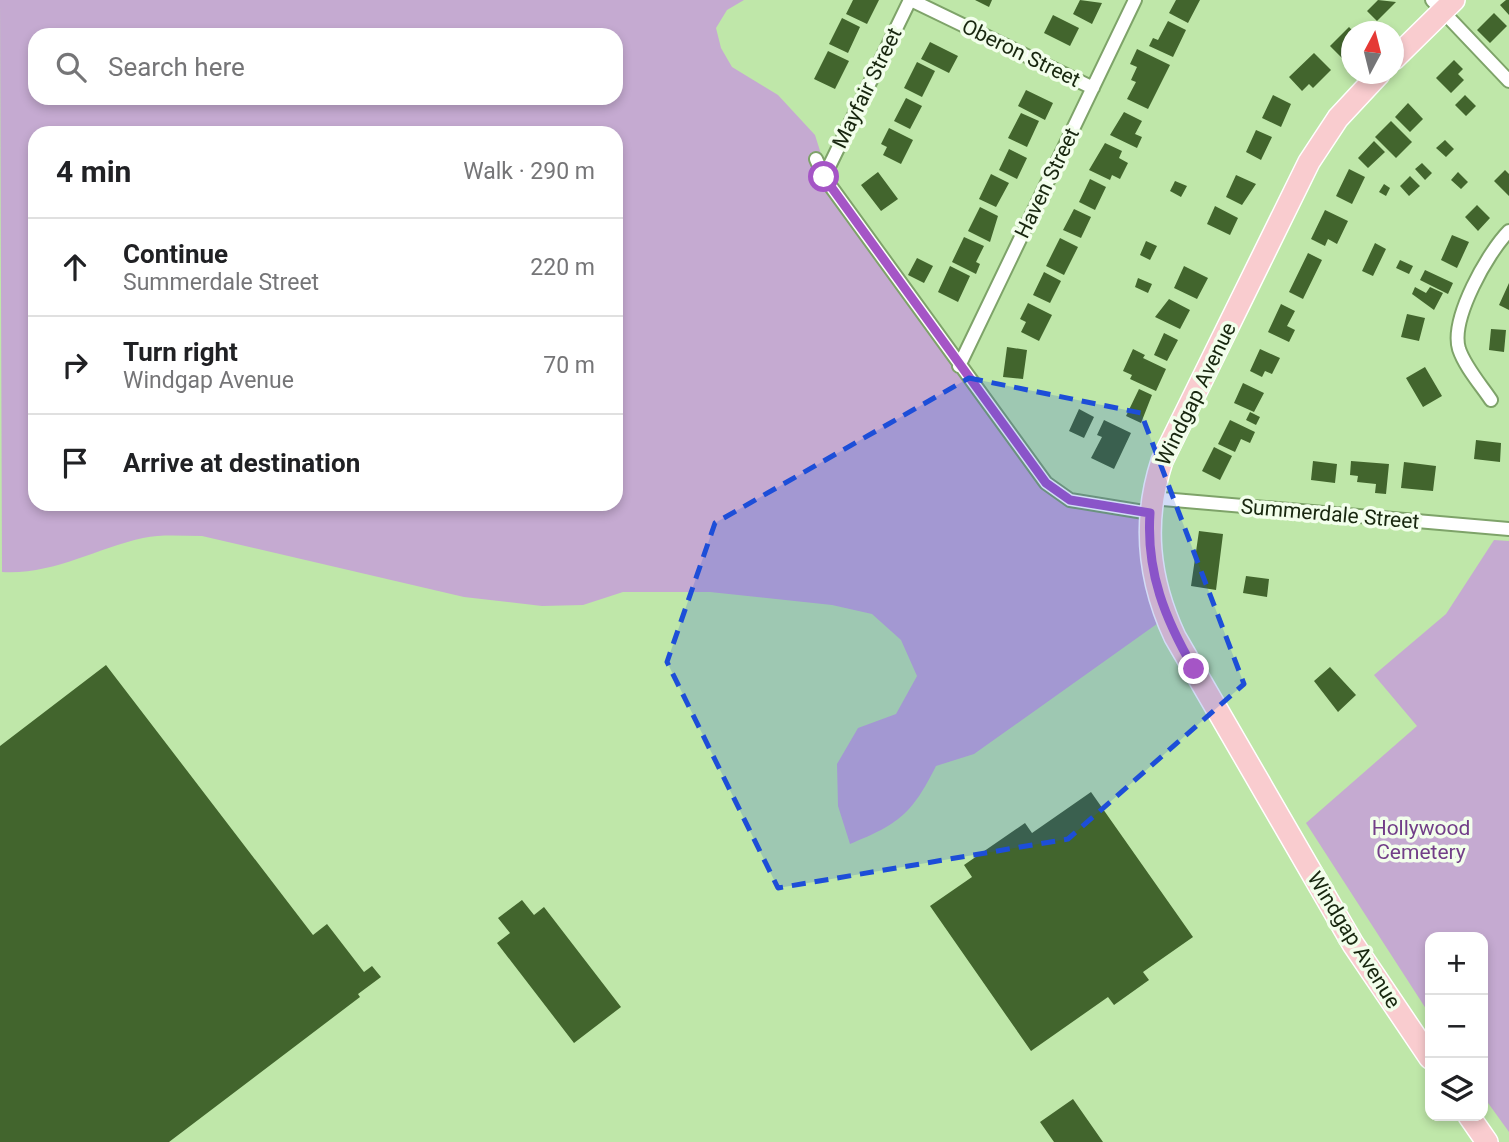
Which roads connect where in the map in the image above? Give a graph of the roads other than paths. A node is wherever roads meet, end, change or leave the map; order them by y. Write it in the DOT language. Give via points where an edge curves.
graph roads {
  1 [pos="910,0"];
  2 [pos="1135,0"];
  3 [pos="1443,4"];
  4 [pos="1404,48"];
  5 [pos="1509,81"];
  6 [pos="1370,84"];
  7 [pos="1093,88"];
  8 [pos="816,159"];
  9 [pos="824,177"];
  10 [pos="1509,231"];
  11 [pos="959,366"];
  12 [pos="1491,400"];
  13 [pos="1150,506"];
  14 [pos="1509,529"];
  15 [pos="1425,1051"];
  16 [pos="1472,1121"];
  17 [pos="1487,1142"];
  1 -- 7 [label="street, Oberon Street"];
  1 -- 9 [label="street, Mayfair Street"];
  2 -- 7 [label="street, Haven Street"];
  3 -- 4 [label="main road"];
  3 -- 5 [label="street"];
  6 -- 13 [label="main road, Windgap Avenue" via="1338,118 1310,162 1162,461"];
  7 -- 11 [label="street, Haven Street"];
  8 -- 9 [label="street, Summerdale Street"];
  9 -- 11 [label="street, Summerdale Street"];
  10 -- 12 [label="street" via="1483,267 1458,330 1459,350"];
  11 -- 13 [label="street, Summerdale Street" via="1059,494 1070,500"];
  13 -- 14 [label="street, Summerdale Street"];
  13 -- 15 [label="main road, Windgap Avenue" via="1155,585 1175,637 1353,944"];
  16 -- 17 [label="main road"];
}
